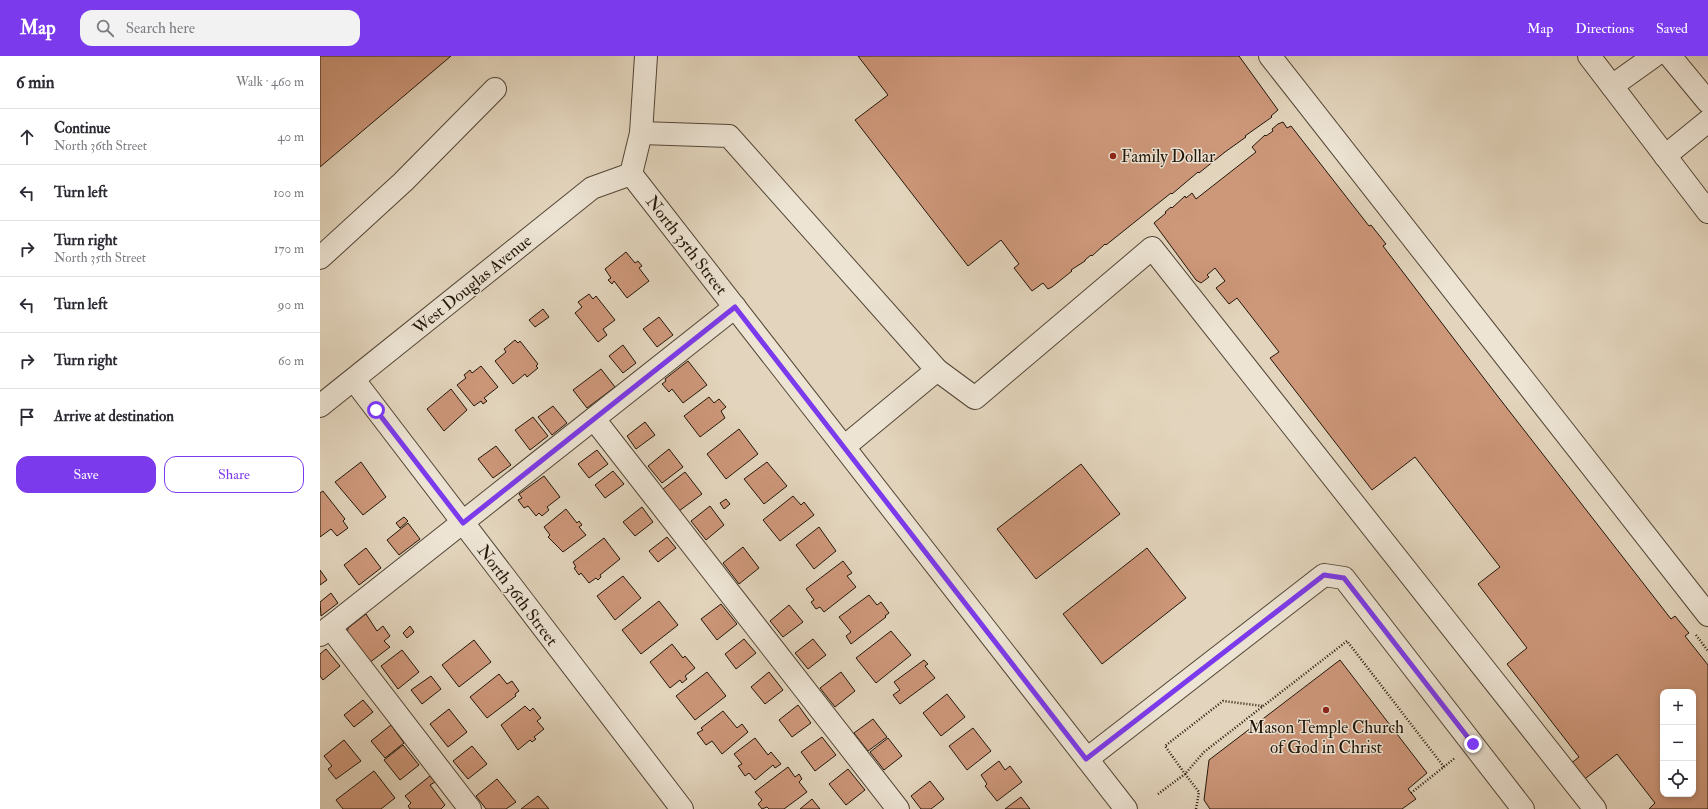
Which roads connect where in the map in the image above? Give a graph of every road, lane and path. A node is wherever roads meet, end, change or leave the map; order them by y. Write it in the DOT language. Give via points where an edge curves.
graph roads {
  1 [pos="646,56"];
  2 [pos="1270,56"];
  3 [pos="1589,56"];
  4 [pos="1654,56"];
  5 [pos="1670,56"];
  6 [pos="1612,86"];
  7 [pos="495,90"];
  8 [pos="1708,102"];
  9 [pos="1708,121"];
  10 [pos="641,133"];
  11 [pos="1665,156"];
  12 [pos="631,174"];
  13 [pos="1708,212"];
  14 [pos="320,258"];
  15 [pos="735,307"];
  16 [pos="936,370"];
  17 [pos="354,380"];
  18 [pos="320,406"];
  19 [pos="594,419"];
  20 [pos="844,447"];
  21 [pos="463,523"];
  22 [pos="1708,615"];
  23 [pos="325,631"];
  24 [pos="1264,706"];
  25 [pos="1473,744"];
  26 [pos="1086,759"];
  27 [pos="1444,767"];
  28 [pos="1185,774"];
  29 [pos="1411,793"];
  30 [pos="1158,794"];
  31 [pos="470,809"];
  32 [pos="682,809"];
  33 [pos="898,809"];
  34 [pos="1126,809"];
  35 [pos="1196,809"];
  36 [pos="1523,809"];
  37 [pos="1595,809"];
  1 -- 10 [label="street"];
  2 -- 22 [label="street"];
  3 -- 6 [label="street"];
  4 -- 6 [label="street"];
  5 -- 8 [label="street"];
  6 -- 11 [label="street"];
  7 -- 14 [label="street" via="403,182"];
  9 -- 11 [label="street"];
  10 -- 12 [label="street"];
  10 -- 16 [label="street" via="729,136"];
  11 -- 13 [label="street"];
  12 -- 15 [label="street, North 35th Street"];
  12 -- 17 [label="street, West Douglas Avenue" via="592,188"];
  15 -- 19 [label="street"];
  15 -- 20 [label="street, North 35th Street"];
  16 -- 20 [label="street"];
  16 -- 37 [label="street" via="975,398 1152,248"];
  17 -- 18 [label="street, West Douglas Avenue"];
  17 -- 21 [label="street, North 36th Street"];
  19 -- 21 [label="street"];
  19 -- 33 [label="street"];
  20 -- 26 [label="street, North 35th Street"];
  21 -- 23 [label="street"];
  21 -- 32 [label="street, North 36th Street"];
  23 -- 31 [label="street"];
  24 -- 27 [label="path" via="1347,641"];
  24 -- 28 [label="path" via="1204,752"];
  24 -- 28 [label="path" via="1223,701 1165,746"];
  25 -- 26 [label="street" via="1344,578 1324,575"];
  25 -- 27 [label="path"];
  25 -- 36 [label="street"];
  26 -- 34 [label="street, North 35th Street"];
  27 -- 29 [label="path"];
  28 -- 30 [label="path"];
  28 -- 35 [label="path" via="1199,792"];
}
